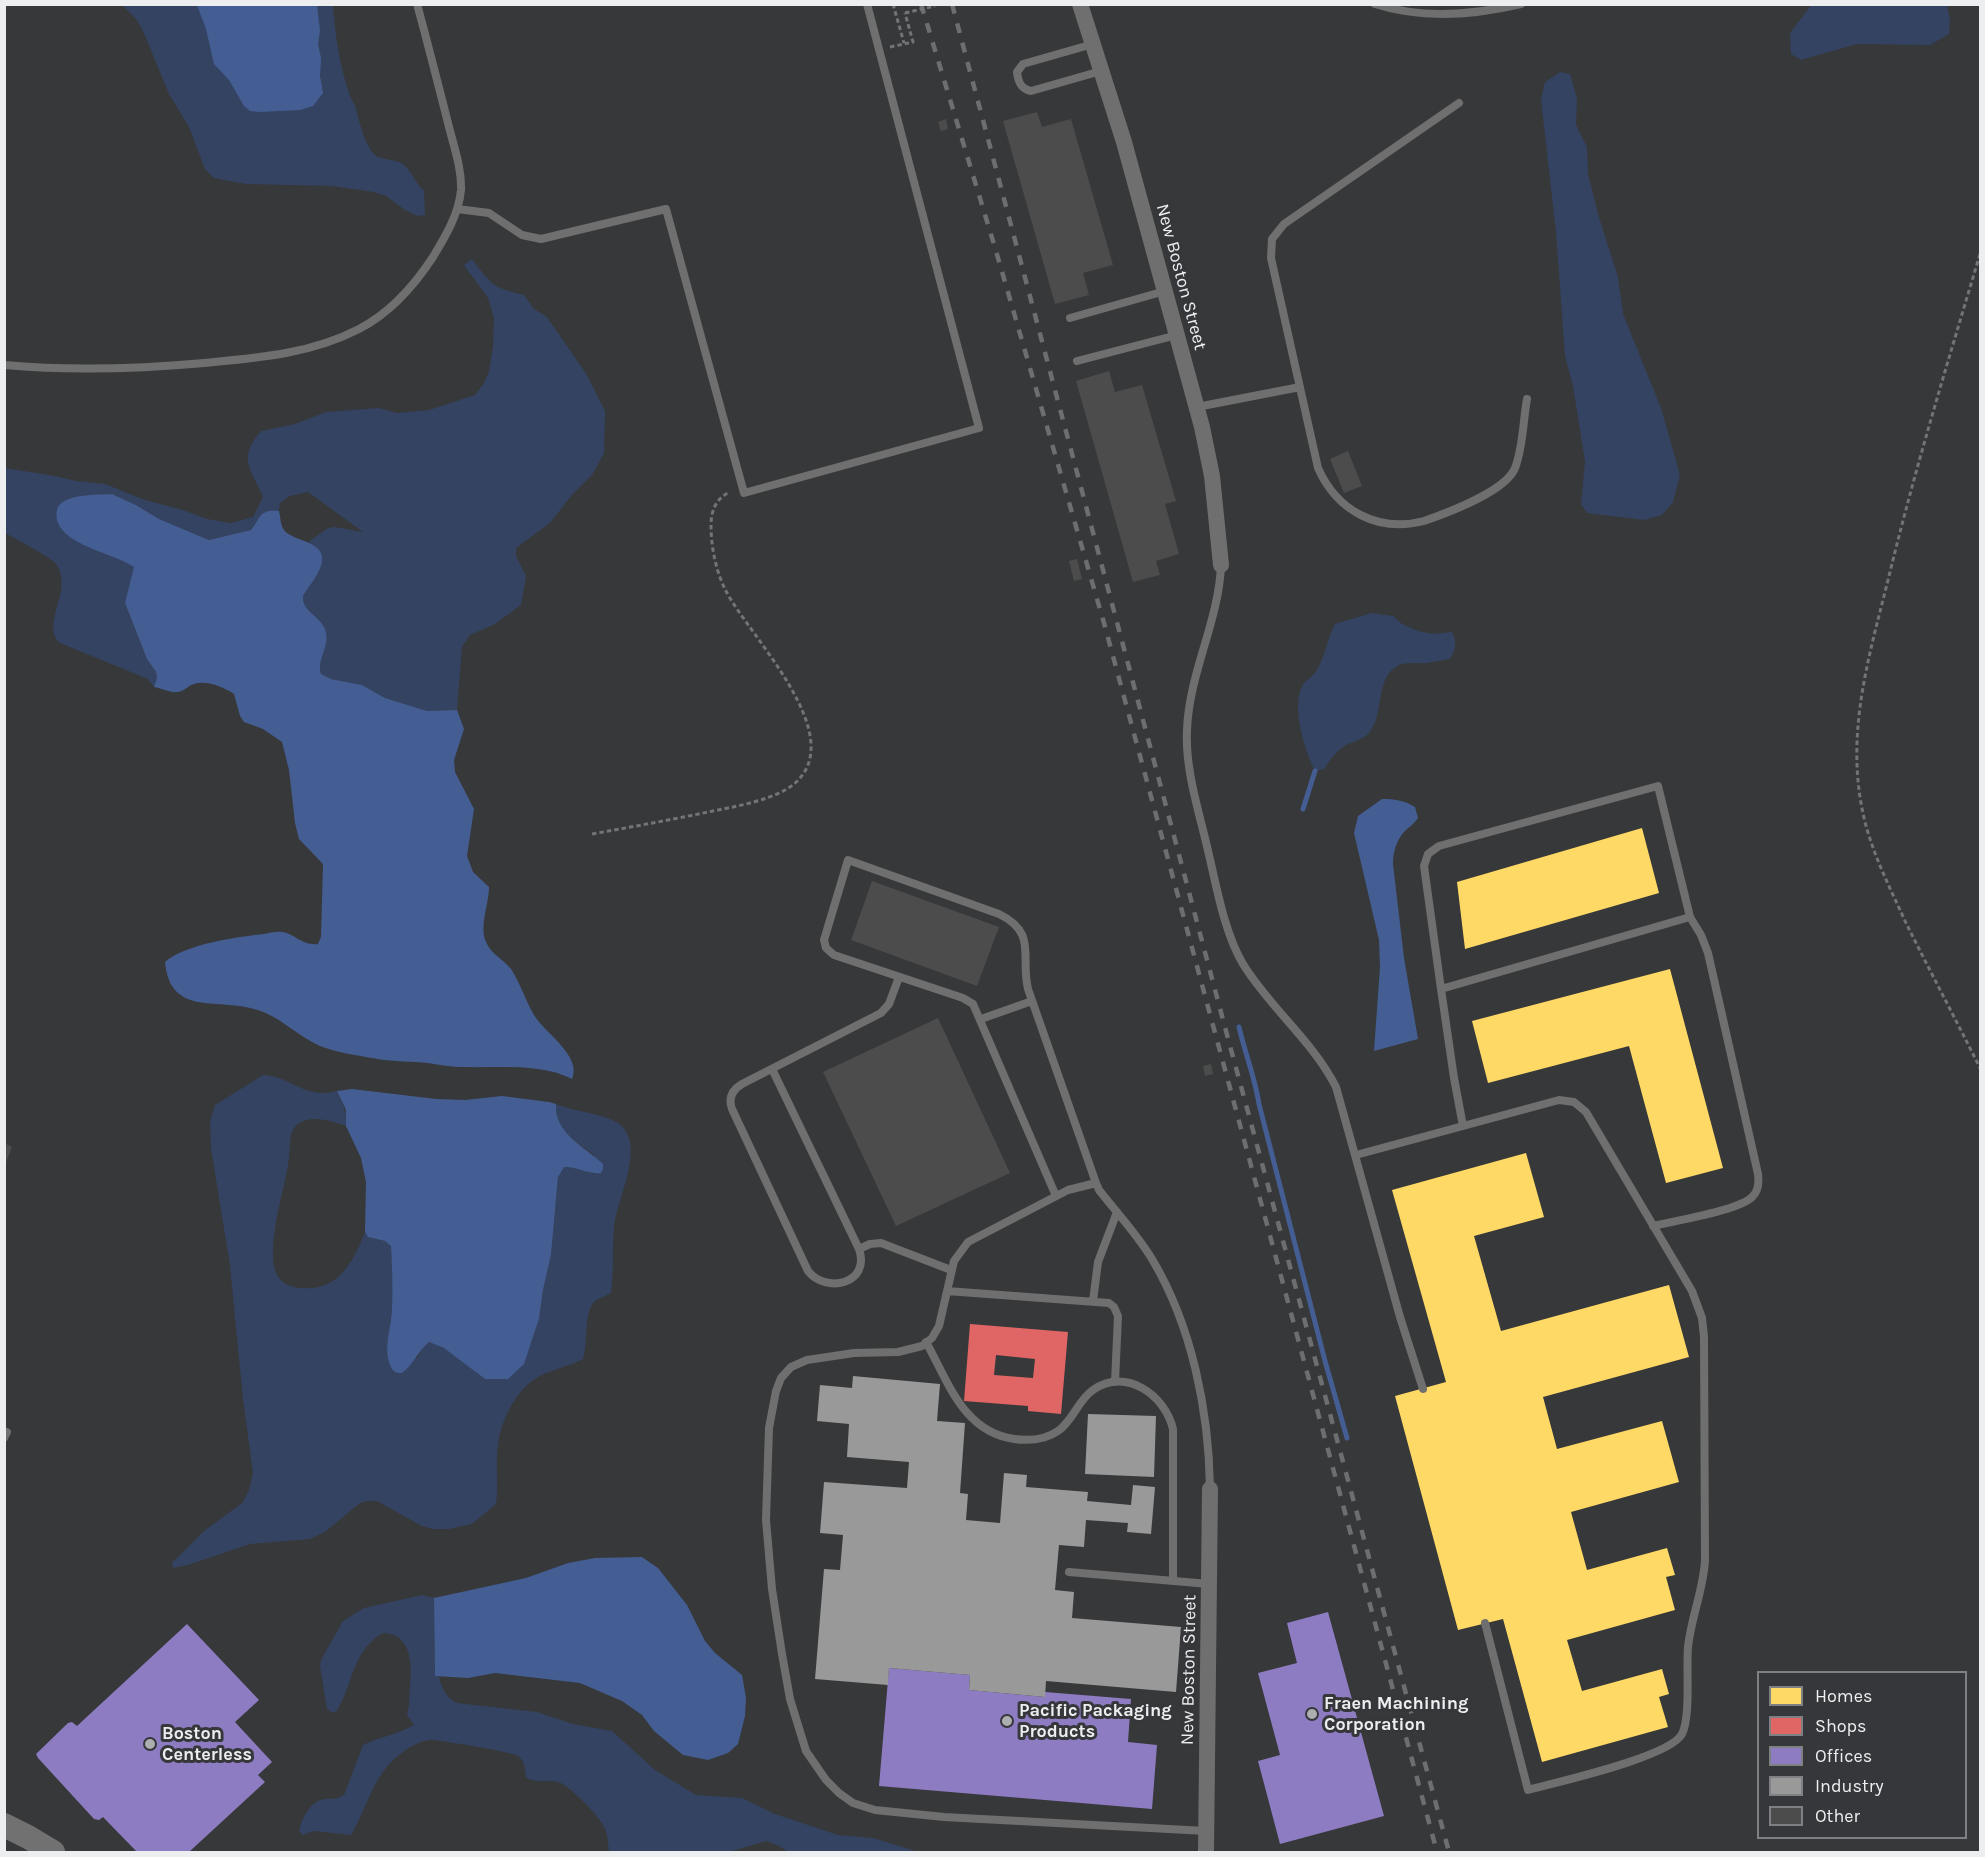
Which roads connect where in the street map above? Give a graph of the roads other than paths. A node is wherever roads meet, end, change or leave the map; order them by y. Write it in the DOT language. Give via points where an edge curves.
graph roads {
  1 [pos="417,4"];
  2 [pos="867,4"];
  3 [pos="1080,4"];
  4 [pos="1375,4"];
  5 [pos="1521,4"];
  6 [pos="1458,9"];
  7 [pos="1093,44"];
  8 [pos="1101,71"];
  9 [pos="1460,103"];
  10 [pos="457,209"];
  11 [pos="1166,291"];
  12 [pos="1070,318"];
  13 [pos="1178,335"];
  14 [pos="1077,361"];
  15 [pos="4,365"];
  16 [pos="1300,387"];
  17 [pos="1527,399"];
  18 [pos="1197,408"];
  19 [pos="1221,565"];
  20 [pos="1690,917"];
  21 [pos="899,977"];
  22 [pos="1441,989"];
  23 [pos="1032,1001"];
  24 [pos="981,1018"];
  25 [pos="772,1069"];
  26 [pos="1463,1126"];
  27 [pos="1356,1155"];
  28 [pos="1096,1183"];
  29 [pos="1056,1196"];
  30 [pos="1117,1212"];
  31 [pos="1653,1226"];
  32 [pos="859,1249"];
  33 [pos="951,1270"];
  34 [pos="947,1291"];
  35 [pos="1094,1301"];
  36 [pos="926,1342"];
  37 [pos="1114,1382"];
  38 [pos="1423,1389"];
  39 [pos="1210,1489"];
  40 [pos="1069,1572"];
  41 [pos="1173,1581"];
  42 [pos="1209,1584"];
  43 [pos="1485,1623"];
  44 [pos="4,1825"];
  45 [pos="1206,1831"];
  46 [pos="52,1852"];
  47 [pos="1206,1852"];
  1 -- 10 [label="lane" via="457,156 461,188"];
  2 -- 10 [label="lane" via="979,428 744,493 666,209 541,239 522,235 489,213"];
  3 -- 7 [label="street, New Boston Street"];
  4 -- 6 [label="lane" via="1406,13"];
  5 -- 6 [label="lane"];
  7 -- 8 [label="street, New Boston Street"];
  7 -- 8 [label="lane" via="1023,64 1017,77 1023,88 1031,91"];
  8 -- 11 [label="street, New Boston Street"];
  9 -- 16 [label="lane" via="1275,233 1271,258"];
  10 -- 15 [label="lane" via="437,251 410,289 360,328 325,344 292,353 156,367"];
  11 -- 12 [label="lane"];
  11 -- 13 [label="street, New Boston Street"];
  13 -- 14 [label="lane"];
  13 -- 18 [label="street, New Boston Street"];
  16 -- 17 [label="lane" via="1323,479 1355,513 1389,524 1413,524 1435,517 1508,480 1518,460"];
  16 -- 18 [label="lane"];
  18 -- 19 [label="street, New Boston Street" via="1212,476"];
  19 -- 27 [label="lane" via="1216,602 1189,710 1187,752 1191,779 1238,955 1329,1071 1342,1101"];
  20 -- 22 [label="lane"];
  20 -- 22 [label="lane" via="1658,786 1439,846 1428,854 1424,866"];
  20 -- 31 [label="lane" via="1708,953 1758,1185 1754,1196 1737,1206"];
  21 -- 23 [label="lane" via="834,955 826,948 824,940 848,860 1008,919 1025,939 1024,970"];
  21 -- 24 [label="lane" via="967,999"];
  21 -- 25 [label="lane" via="889,1004 881,1013"];
  22 -- 26 [label="lane"];
  23 -- 24 [label="lane"];
  23 -- 28 [label="lane"];
  24 -- 29 [label="lane"];
  25 -- 32 [label="lane"];
  25 -- 32 [label="lane" via="735,1088 731,1106 806,1268 821,1281 848,1281 860,1269"];
  26 -- 27 [label="lane"];
  26 -- 31 [label="lane" via="1558,1100 1574,1102 1586,1112"];
  27 -- 38 [label="lane"];
  28 -- 29 [label="lane" via="1077,1186"];
  28 -- 30 [label="lane"];
  29 -- 33 [label="lane" via="968,1242"];
  30 -- 35 [label="lane" via="1098,1262"];
  30 -- 39 [label="lane" via="1151,1257 1177,1310 1200,1394"];
  31 -- 43 [label="lane" via="1692,1291 1703,1327 1705,1561 1688,1646 1683,1733 1674,1743 1647,1755 1528,1790"];
  32 -- 33 [label="lane" via="881,1243"];
  33 -- 34 [label="lane"];
  34 -- 35 [label="lane"];
  34 -- 36 [label="lane" via="939,1326"];
  35 -- 37 [label="lane" via="1109,1303 1117,1312"];
  36 -- 37 [label="lane" via="963,1410 984,1428 1006,1438 1034,1440 1060,1430 1094,1389"];
  36 -- 45 [label="lane" via="911,1350 807,1360 791,1367 776,1391 766,1488 767,1550 790,1699 806,1751 839,1793 853,1803 875,1810"];
  37 -- 41 [label="lane" via="1146,1389 1165,1407 1170,1418 1174,1440"];
  39 -- 42 [label="street, New Boston Street"];
  40 -- 41 [label="lane"];
  41 -- 42 [label="lane"];
  42 -- 45 [label="street, New Boston Street"];
  44 -- 46 [label="street"];
  45 -- 47 [label="street, New Boston Street"];
}
